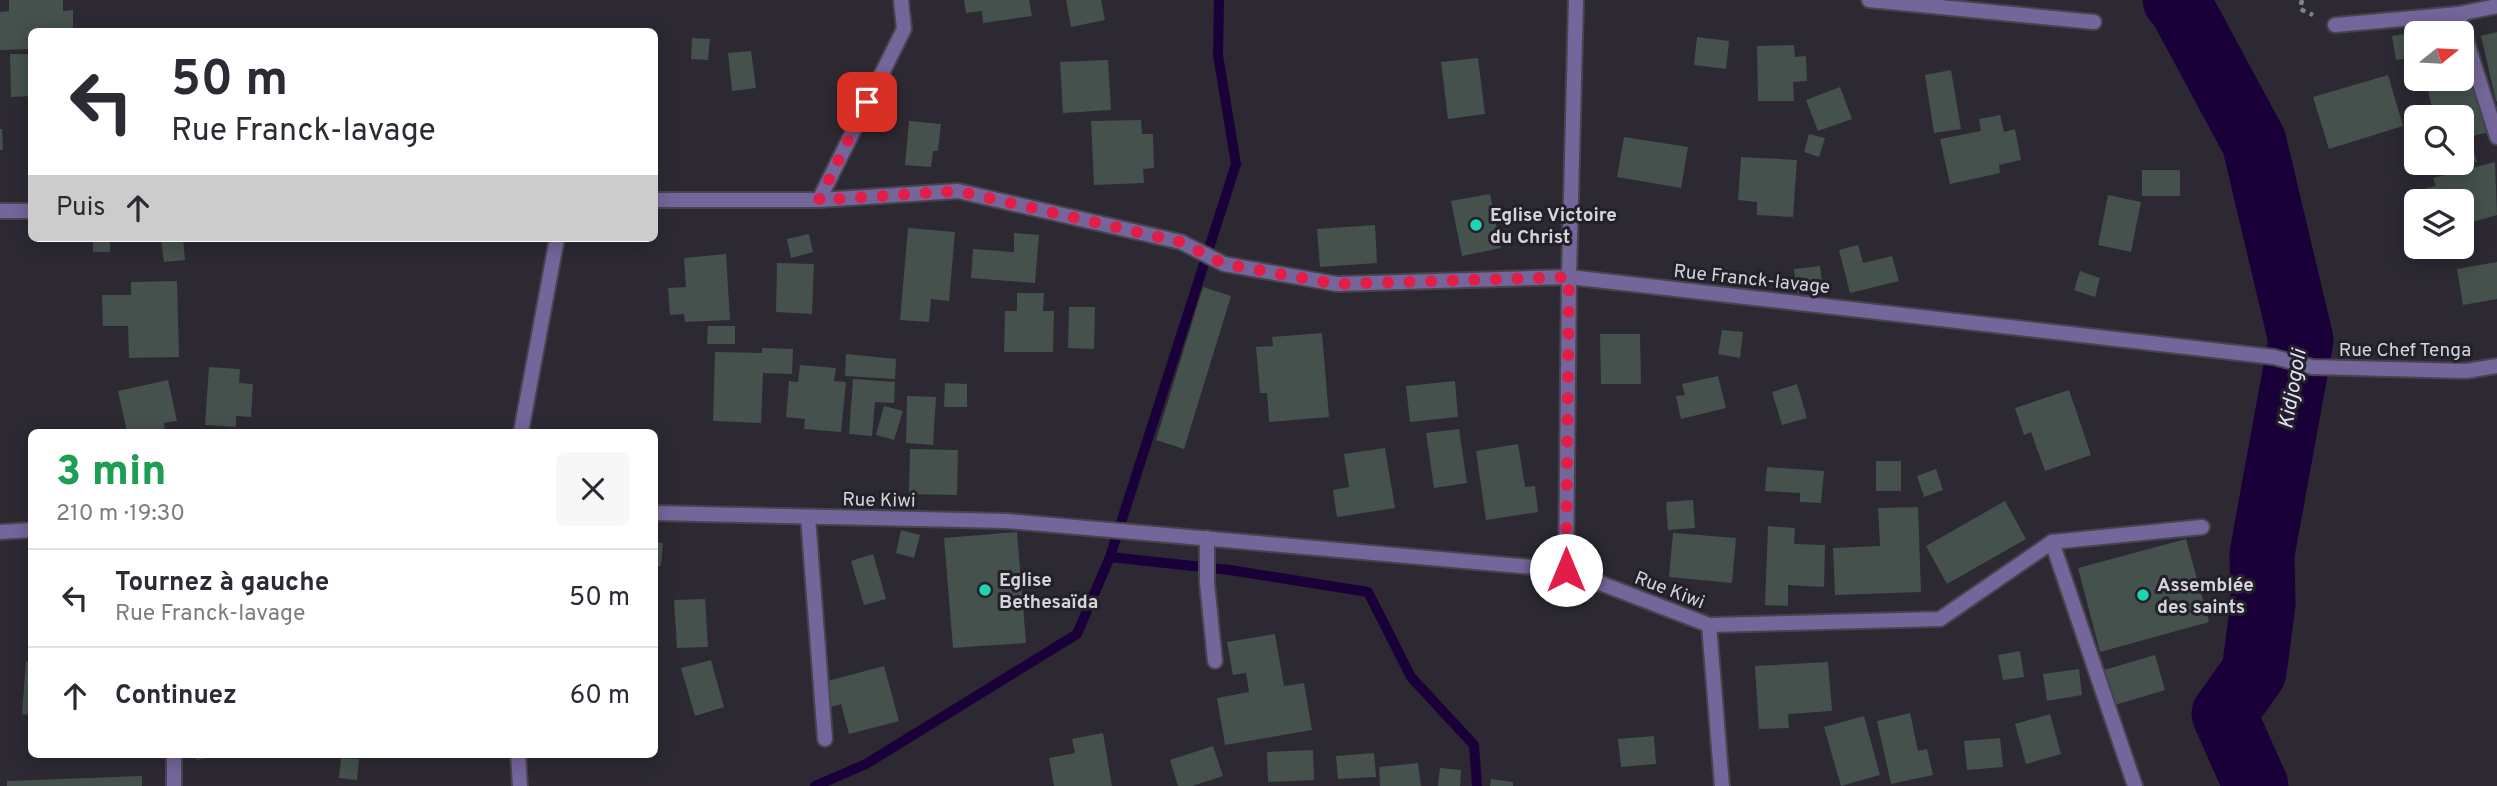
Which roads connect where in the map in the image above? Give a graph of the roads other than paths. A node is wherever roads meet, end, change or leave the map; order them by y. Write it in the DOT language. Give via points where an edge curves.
graph roads {
  1 [pos="901,0"];
  2 [pos="1576,0"];
  3 [pos="1869,0"];
  4 [pos="2497,6"];
  5 [pos="2458,14"];
  6 [pos="2094,22"];
  7 [pos="2335,25"];
  8 [pos="2497,136"];
  9 [pos="658,200"];
  10 [pos="819,200"];
  11 [pos="0,211"];
  12 [pos="28,211"];
  13 [pos="556,242"];
  14 [pos="1569,277"];
  15 [pos="2497,366"];
  16 [pos="2312,367"];
  17 [pos="522,429"];
  18 [pos="658,513"];
  19 [pos="808,517"];
  20 [pos="2202,527"];
  21 [pos="28,530"];
  22 [pos="0,532"];
  23 [pos="1207,538"];
  24 [pos="2052,542"];
  25 [pos="1566,570"];
  26 [pos="1709,625"];
  27 [pos="1215,661"];
  28 [pos="825,739"];
  29 [pos="174,758"];
  30 [pos="519,758"];
  31 [pos="174,786"];
  32 [pos="520,786"];
  33 [pos="1722,786"];
  34 [pos="2135,786"];
  1 -- 10 [label="street" via="904,29"];
  2 -- 14 [label="street"];
  3 -- 6 [label="street"];
  4 -- 5 [label="street"];
  5 -- 7 [label="street"];
  5 -- 8 [label="street"];
  9 -- 10 [label="street"];
  10 -- 14 [label="street, Rue Franck-lavage" via="958,191 1181,242 1224,264 1336,284"];
  11 -- 12 [label="street"];
  13 -- 17 [label="street"];
  14 -- 16 [label="street, Rue Franck-lavage" via="2274,357"];
  14 -- 25 [label="street"];
  15 -- 16 [label="street, Rue Chef Tenga" via="2466,371"];
  18 -- 19 [label="street, Rue Kiwi"];
  19 -- 23 [label="street, Rue Kiwi" via="1007,521"];
  19 -- 28 [label="street"];
  20 -- 24 [label="street, Rue Kiwi"];
  21 -- 22 [label="street"];
  23 -- 25 [label="street, Rue Kiwi"];
  23 -- 27 [label="street"];
  24 -- 26 [label="street, Rue Kiwi" via="1940,619"];
  24 -- 34 [label="street"];
  25 -- 26 [label="street, Rue Kiwi"];
  26 -- 33 [label="street"];
  29 -- 31 [label="street"];
  30 -- 32 [label="street"];
}
